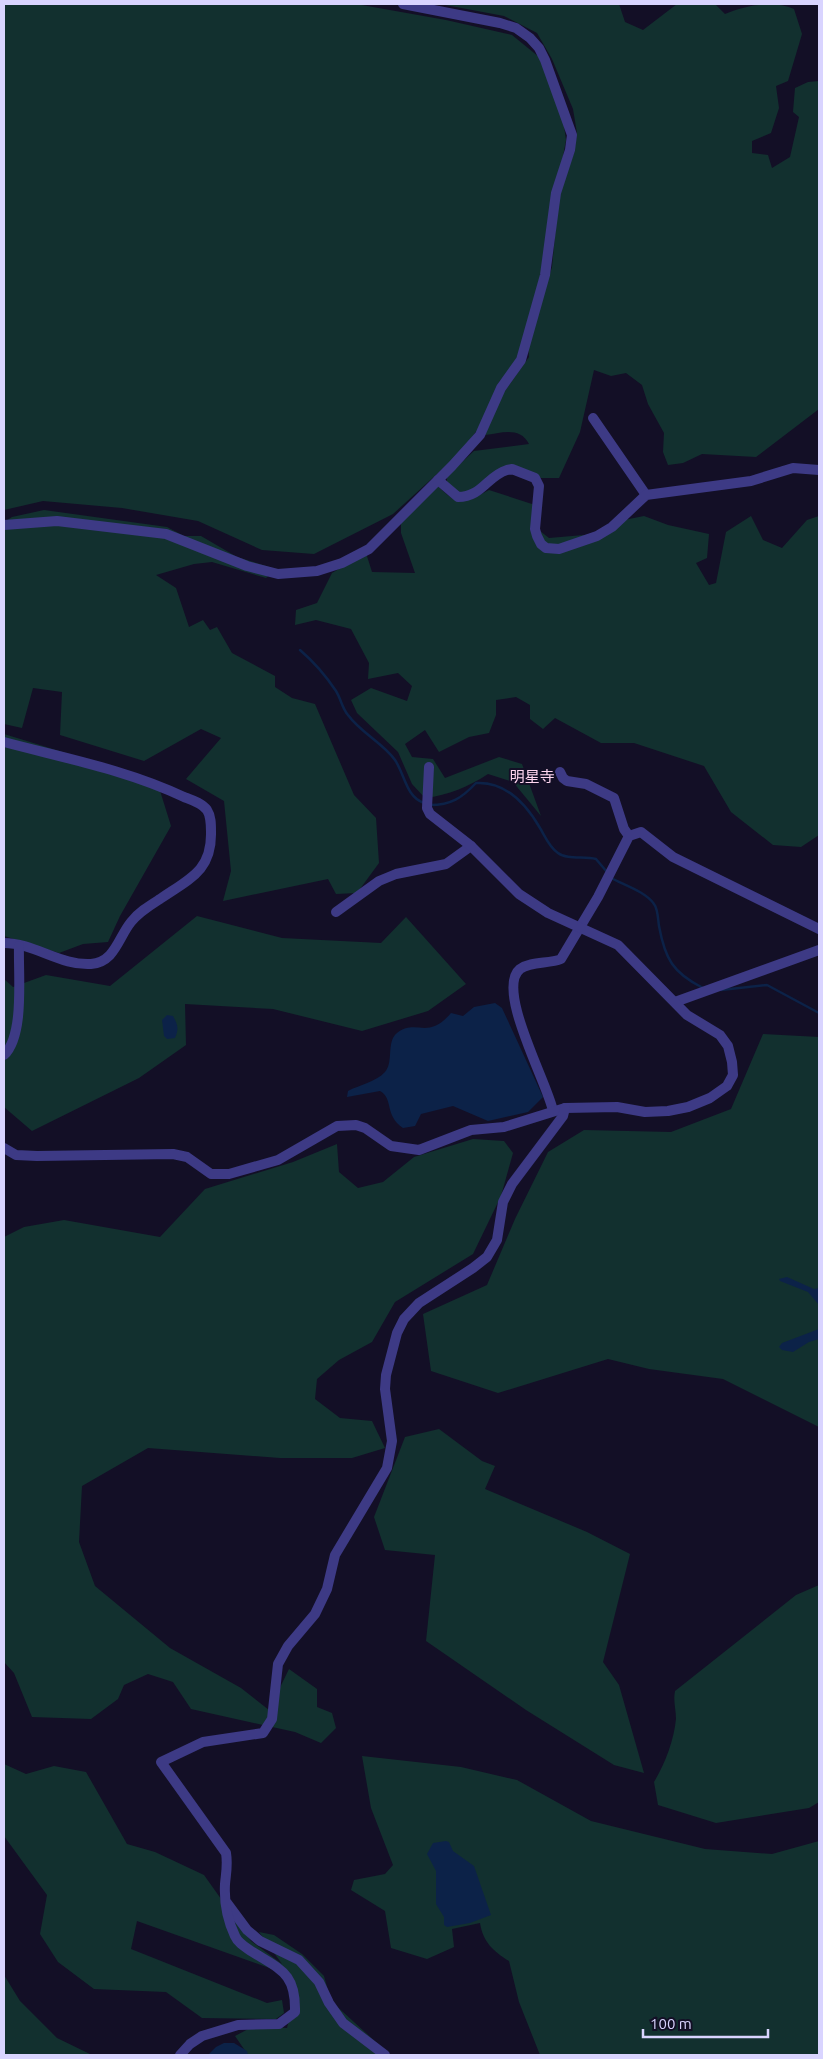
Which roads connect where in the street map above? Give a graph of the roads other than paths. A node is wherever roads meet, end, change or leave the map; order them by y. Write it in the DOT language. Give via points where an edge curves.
graph roads {
  1 [pos="403,4"];
  2 [pos="593,418"];
  3 [pos="819,470"];
  4 [pos="438,480"];
  5 [pos="646,496"];
  6 [pos="4,525"];
  7 [pos="4,742"];
  8 [pos="429,767"];
  9 [pos="560,772"];
  10 [pos="629,836"];
  11 [pos="471,846"];
  12 [pos="336,912"];
  13 [pos="579,927"];
  14 [pos="819,929"];
  15 [pos="4,942"];
  16 [pos="19,946"];
  17 [pos="819,950"];
  18 [pos="675,1002"];
  19 [pos="4,1055"];
  20 [pos="565,1108"];
  21 [pos="554,1111"];
  22 [pos="4,1148"];
  23 [pos="227,1903"];
  24 [pos="180,2055"];
  25 [pos="385,2055"];
  1 -- 4 [label="street" via="500,23 516,28 530,38 545,60 572,135 556,193 545,275 522,360 501,388 480,435"];
  2 -- 5 [label="street"];
  3 -- 5 [label="street" via="793,468 751,481"];
  4 -- 5 [label="street" via="458,497 467,497 507,470 535,478 539,486 535,529 541,544 552,549 598,536"];
  4 -- 6 [label="street" via="369,549 342,563 292,573 278,574 247,566 166,534 57,521"];
  7 -- 16 [label="street" via="161,785 202,805 211,820 211,841 205,864 140,912 107,959 93,964 76,963"];
  8 -- 11 [label="street" via="427,808 430,814"];
  9 -- 10 [label="street" via="568,781 586,784 614,798"];
  10 -- 13 [label="street"];
  10 -- 14 [label="street" via="641,832 648,835 673,857"];
  11 -- 12 [label="street" via="446,864 396,874 379,881"];
  11 -- 13 [label="street" via="519,894 548,913"];
  13 -- 18 [label="street" via="618,945"];
  13 -- 21 [label="street" via="561,959 526,966 513,979 522,1029"];
  15 -- 16 [label="street"];
  16 -- 19 [label="street" via="18,1014 14,1041"];
  17 -- 18 [label="street"];
  18 -- 20 [label="street" via="687,1016 720,1035 728,1046 733,1074 726,1086 710,1098 668,1111 645,1112 617,1107"];
  20 -- 21 [label="street"];
  20 -- 23 [label="street" via="563,1116 512,1184 504,1202 497,1240 487,1257 419,1302 397,1333 386,1375 392,1441 387,1468 335,1555 327,1589 315,1614 288,1646 278,1664 272,1719 264,1733 203,1742 161,1762 226,1853"];
  21 -- 22 [label="street" via="504,1126 471,1130 419,1150 391,1146 356,1125 337,1126 278,1160 229,1174 211,1174 187,1157 173,1154 37,1156 16,1155"];
  23 -- 24 [label="street" via="226,1913 236,1938 292,1981 295,2012 279,2024 238,2025 218,2030 190,2044"];
  23 -- 25 [label="street" via="247,1930 260,1941 299,1960 308,1968 343,2023"];
}
